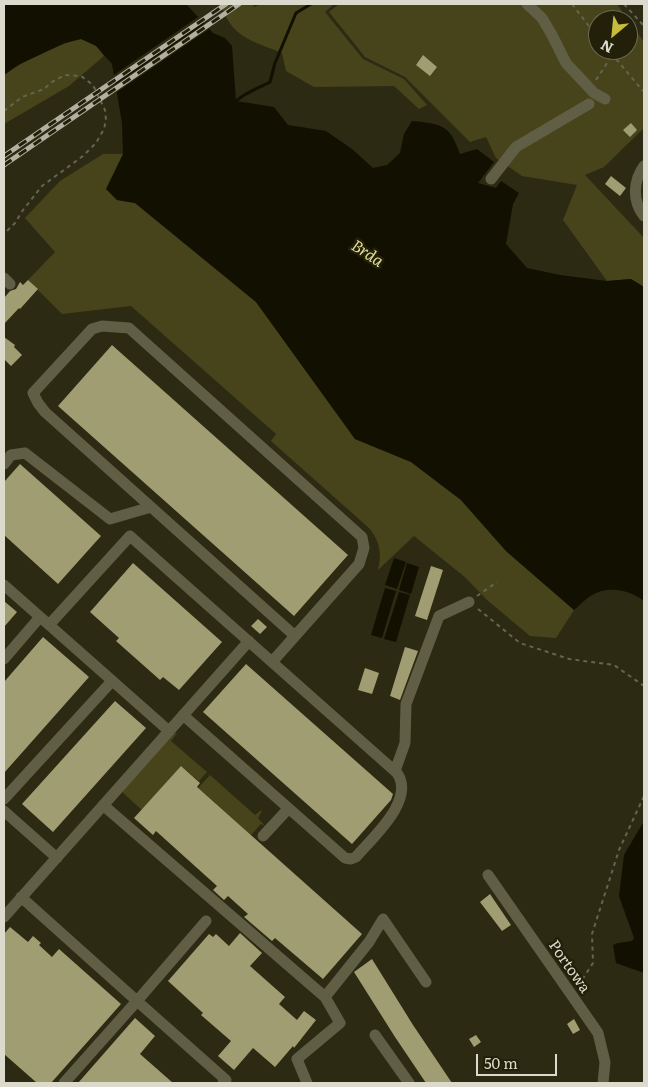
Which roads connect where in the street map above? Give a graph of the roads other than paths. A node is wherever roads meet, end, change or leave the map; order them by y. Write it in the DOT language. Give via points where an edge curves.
graph roads {
  1 [pos="527,4"];
  2 [pos="605,99"];
  3 [pos="589,104"];
  4 [pos="644,166"];
  5 [pos="491,179"];
  6 [pos="644,216"];
  7 [pos="4,464"];
  8 [pos="151,507"];
  9 [pos="4,585"];
  10 [pos="468,602"];
  11 [pos="45,621"];
  12 [pos="295,636"];
  13 [pos="249,641"];
  14 [pos="4,658"];
  15 [pos="272,662"];
  16 [pos="112,681"];
  17 [pos="183,715"];
  18 [pos="169,731"];
  19 [pos="395,771"];
  20 [pos="4,800"];
  21 [pos="103,805"];
  22 [pos="288,809"];
  23 [pos="4,811"];
  24 [pos="263,836"];
  25 [pos="57,858"];
  26 [pos="488,876"];
  27 [pos="22,897"];
  28 [pos="4,917"];
  29 [pos="206,921"];
  30 [pos="426,982"];
  31 [pos="325,997"];
  32 [pos="137,1001"];
  33 [pos="376,1035"];
  34 [pos="64,1083"];
  35 [pos="224,1083"];
  36 [pos="306,1083"];
  37 [pos="409,1083"];
  38 [pos="603,1083"];
  1 -- 2 [label="street" via="542,18 566,63 594,93"];
  3 -- 5 [label="street" via="516,147"];
  4 -- 6 [label="street" via="638,174 635,192 638,208"];
  7 -- 8 [label="street" via="11,456 25,453 110,519"];
  8 -- 12 [label="street"];
  8 -- 12 [label="street" via="45,412 33,393 92,329 102,326 129,328 362,537 364,548 359,564"];
  9 -- 11 [label="street"];
  10 -- 19 [label="street" via="439,616 406,704 405,743"];
  11 -- 13 [label="street" via="130,536"];
  11 -- 14 [label="street"];
  11 -- 16 [label="street"];
  12 -- 15 [label="street"];
  13 -- 15 [label="street"];
  13 -- 17 [label="street"];
  15 -- 19 [label="street"];
  16 -- 18 [label="street"];
  16 -- 20 [label="street"];
  17 -- 18 [label="street"];
  17 -- 22 [label="street"];
  18 -- 21 [label="street"];
  19 -- 22 [label="street" via="401,779 402,789 394,814 351,860 340,855"];
  21 -- 25 [label="street"];
  21 -- 31 [label="street"];
  22 -- 24 [label="street"];
  23 -- 25 [label="street"];
  25 -- 27 [label="street"];
  26 -- 38 [label="street, Portowa" via="598,1033 605,1062"];
  27 -- 28 [label="street"];
  27 -- 32 [label="street"];
  29 -- 32 [label="street"];
  30 -- 31 [label="street" via="383,920"];
  31 -- 36 [label="street" via="340,1023 297,1059"];
  32 -- 34 [label="street"];
  32 -- 35 [label="street" via="226,1080"];
  33 -- 37 [label="street"];
}
